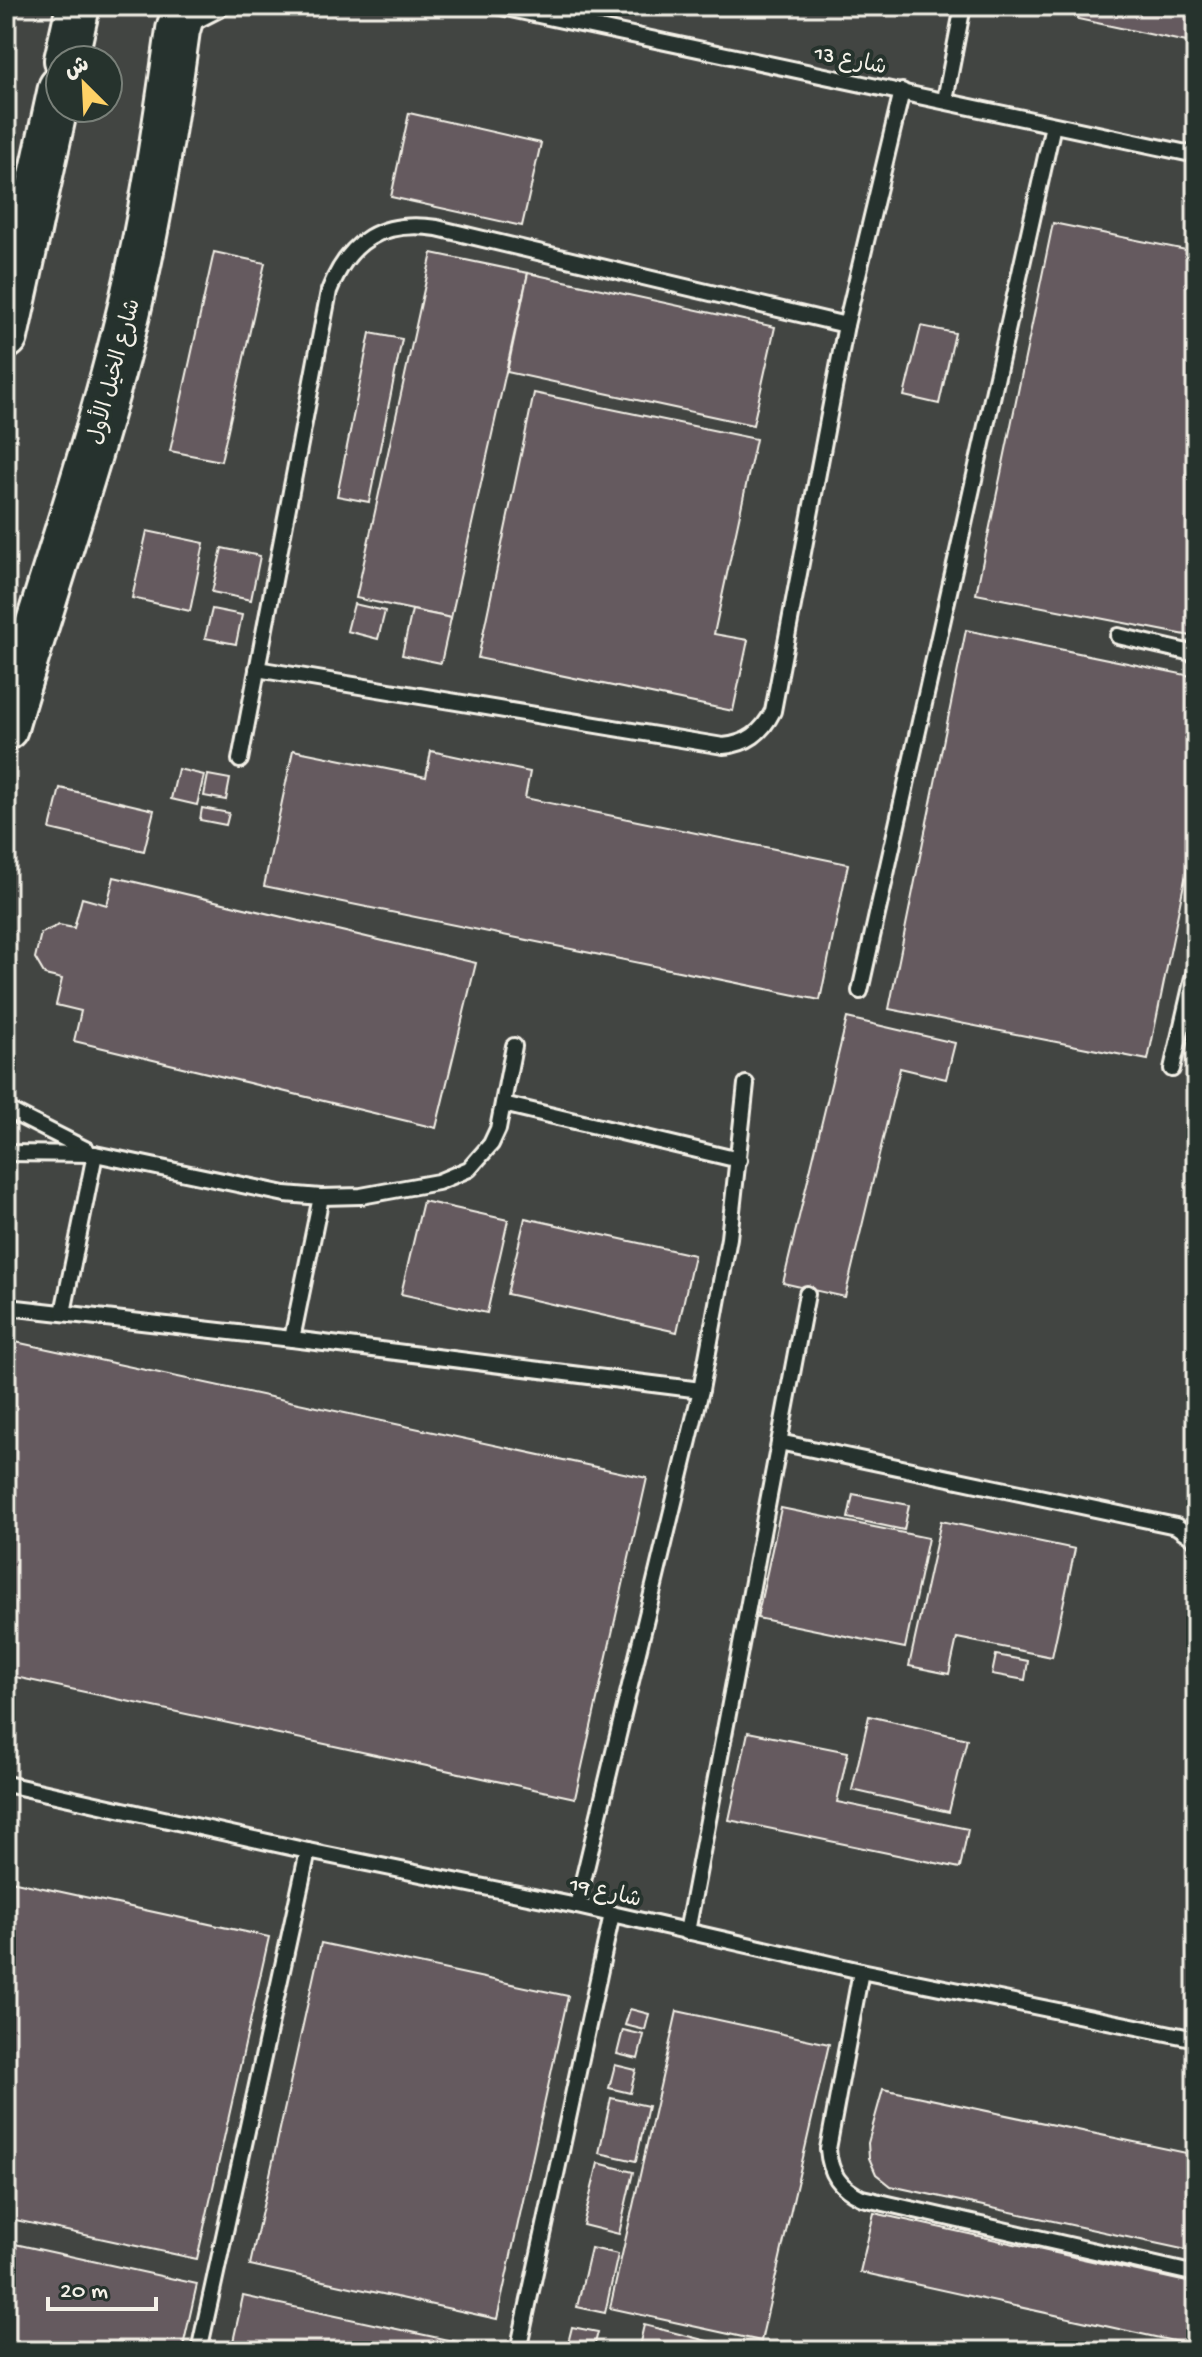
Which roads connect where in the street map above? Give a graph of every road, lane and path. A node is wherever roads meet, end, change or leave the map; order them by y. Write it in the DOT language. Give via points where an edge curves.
graph roads {
  1 [pos="78,6"];
  2 [pos="225,6"];
  3 [pos="496,6"];
  4 [pos="963,6"];
  5 [pos="182,18"];
  6 [pos="70,44"];
  7 [pos="902,91"];
  8 [pos="945,100"];
  9 [pos="50,124"];
  10 [pos="1053,125"];
  11 [pos="1196,155"];
  12 [pos="16,246"];
  13 [pos="846,325"];
  14 [pos="6,337"];
  15 [pos="1118,636"];
  16 [pos="1196,654"];
  17 [pos="257,669"];
  18 [pos="6,728"];
  19 [pos="240,760"];
  20 [pos="1196,965"];
  21 [pos="860,991"];
  22 [pos="514,1046"];
  23 [pos="1172,1069"];
  24 [pos="746,1084"];
  25 [pos="503,1104"];
  26 [pos="6,1109"];
  27 [pos="6,1153"];
  28 [pos="95,1154"];
  29 [pos="739,1160"];
  30 [pos="321,1197"];
  31 [pos="807,1294"];
  32 [pos="6,1310"];
  33 [pos="63,1313"];
  34 [pos="292,1339"];
  35 [pos="701,1390"];
  36 [pos="779,1442"];
  37 [pos="1196,1540"];
  38 [pos="6,1784"];
  39 [pos="308,1851"];
  40 [pos="577,1906"];
  41 [pos="612,1914"];
  42 [pos="687,1932"];
  43 [pos="861,1971"];
  44 [pos="1196,2039"];
  45 [pos="1196,2274"];
  46 [pos="199,2351"];
  47 [pos="518,2351"];
  1 -- 6 [label="main road"];
  2 -- 5 [label="lane"];
  3 -- 7 [label="lane, شارع 13"];
  4 -- 8 [label="lane"];
  5 -- 18 [label="main road, شارع الخيل الأول" via="129,311"];
  7 -- 8 [label="lane, شارع 13"];
  7 -- 13 [label="lane"];
  8 -- 10 [label="lane, شارع 13"];
  9 -- 12 [label="main road"];
  10 -- 11 [label="lane, شارع 13"];
  10 -- 21 [label="lane"];
  12 -- 14 [label="main road"];
  13 -- 17 [label="lane" via="773,711 768,723 748,740 723,746"];
  13 -- 17 [label="lane" via="437,228 402,226 369,237 337,269 329,291"];
  15 -- 16 [label="lane"];
  17 -- 19 [label="lane"];
  20 -- 23 [label="lane"];
  22 -- 25 [label="lane"];
  24 -- 29 [label="lane"];
  25 -- 29 [label="lane"];
  25 -- 30 [label="lane" via="491,1144 454,1176 361,1196"];
  26 -- 28 [label="lane"];
  27 -- 28 [label="lane"];
  28 -- 30 [label="lane"];
  28 -- 33 [label="lane"];
  29 -- 35 [label="lane"];
  30 -- 34 [label="lane"];
  31 -- 36 [label="lane"];
  32 -- 33 [label="lane"];
  33 -- 34 [label="lane"];
  34 -- 35 [label="lane"];
  35 -- 40 [label="lane"];
  36 -- 37 [label="lane" via="1176,1526"];
  36 -- 42 [label="lane"];
  38 -- 39 [label="lane, شارع 19"];
  39 -- 40 [label="lane, شارع 19"];
  39 -- 46 [label="lane"];
  40 -- 41 [label="lane, شارع 19"];
  41 -- 42 [label="lane, شارع 19"];
  41 -- 47 [label="lane"];
  42 -- 43 [label="lane, شارع 19"];
  43 -- 44 [label="lane, شارع 19"];
  43 -- 45 [label="lane" via="828,2149 840,2185 862,2198"];
}
